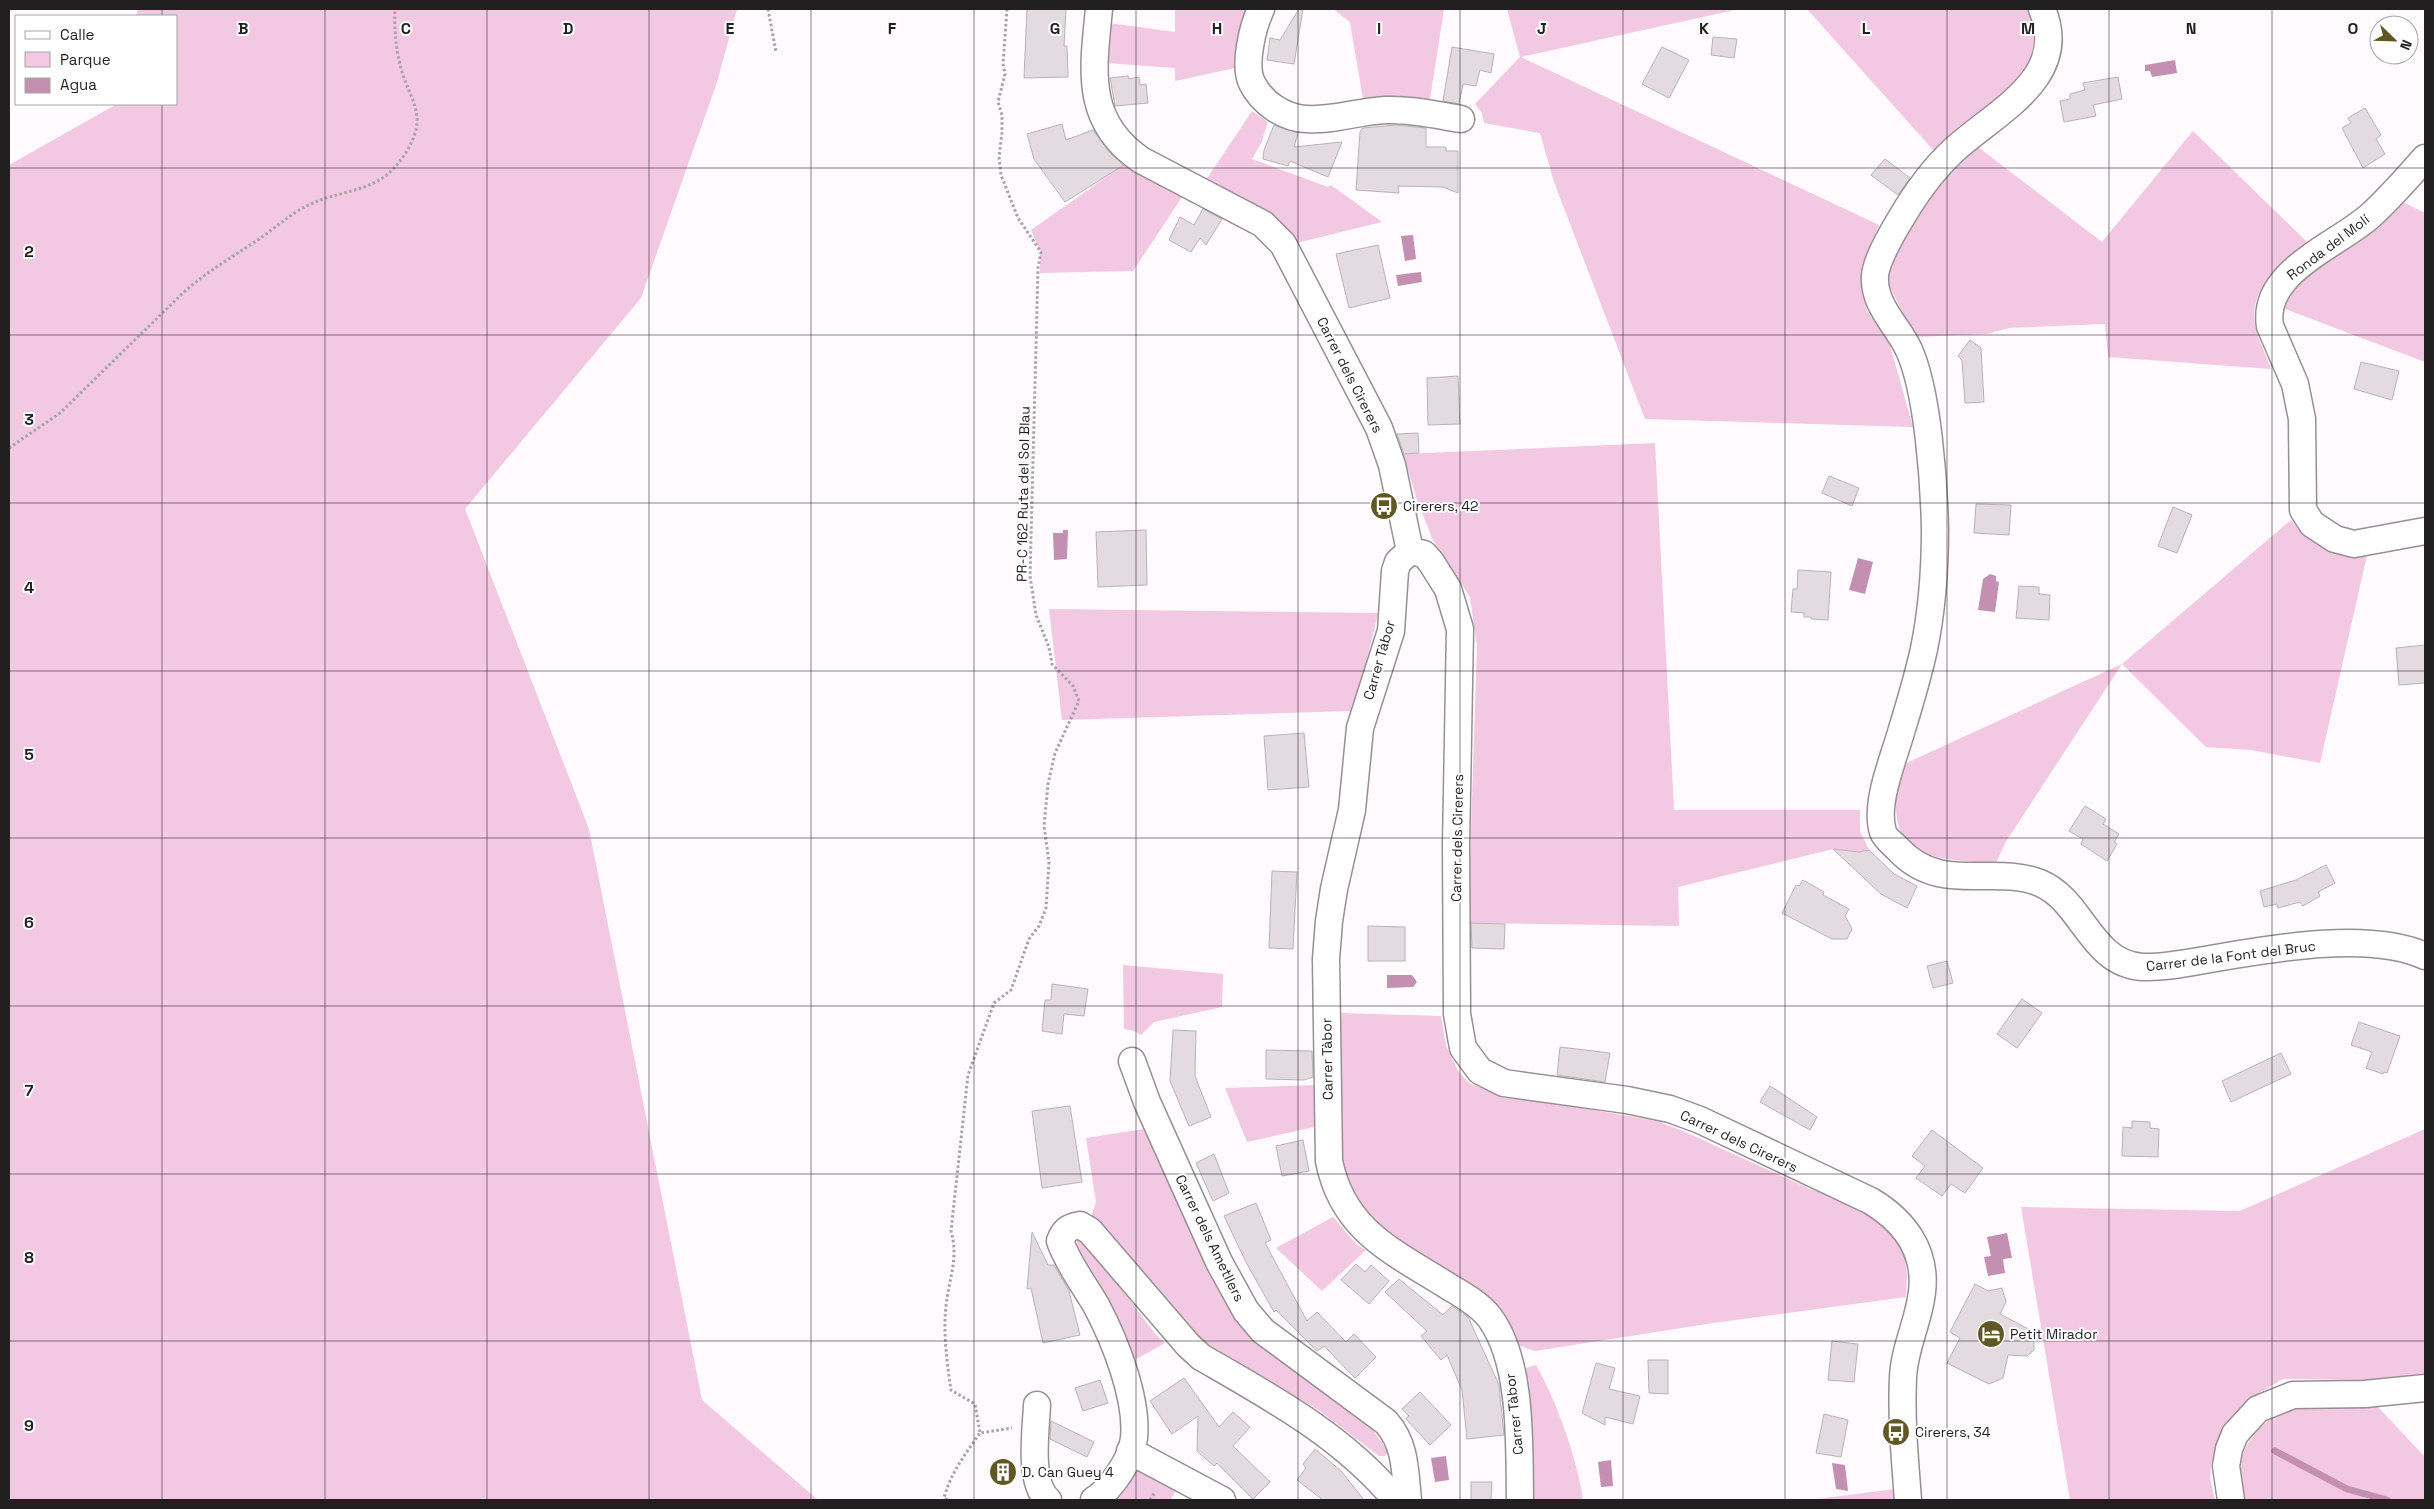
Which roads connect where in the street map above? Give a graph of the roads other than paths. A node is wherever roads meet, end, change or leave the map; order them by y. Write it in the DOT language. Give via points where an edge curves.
graph roads {
  1 [pos="1098,9"];
  2 [pos="1261,9"];
  3 [pos="2042,9"];
  4 [pos="1461,119"];
  5 [pos="2425,158"];
  6 [pos="2425,531"];
  7 [pos="1410,550"];
  8 [pos="2425,956"];
  9 [pos="1132,1061"];
  10 [pos="2425,1388"];
  11 [pos="1037,1405"];
  12 [pos="1130,1451"];
  13 [pos="1048,1500"];
  14 [pos="1094,1500"];
  15 [pos="1222,1500"];
  16 [pos="1396,1500"];
  17 [pos="1408,1500"];
  18 [pos="1520,1500"];
  19 [pos="1908,1500"];
  20 [pos="2231,1500"];
  1 -- 7 [label="street, Carrer dels Cirerers" via="1094,64 1096,86 1098,103 1109,129 1125,148 1142,160 1263,224 1283,244 1379,428 1392,466"];
  2 -- 4 [label="street" via="1251,41 1251,82 1272,106 1284,114 1308,120 1380,111 1408,111"];
  3 -- 8 [label="street, Carrer de la Font del Bruc" via="2050,43 2045,63 2030,86 1953,151 1922,189 1900,220 1875,275 1880,301 1909,350 1917,378 1925,416 1935,530 1924,646 1881,798 1883,834 1908,860 1941,874 2014,877 2039,883 2062,896 2098,945 2128,965 2160,966 2267,950 2337,944 2393,946"];
  5 -- 6 [label="street, Ronda del Molí" via="2368,218 2287,277 2274,295 2268,317 2297,393 2302,419 2303,510 2312,524 2335,539 2354,544"];
  7 -- 18 [label="street, Carrer Tàbor" via="1395,570 1391,631 1360,728 1352,810 1329,921 1326,959 1329,1162 1337,1192 1363,1229 1404,1261 1480,1307 1495,1326 1512,1376"];
  7 -- 19 [label="street, Carrer dels Cirerers" via="1424,554 1431,562 1448,589 1460,629 1456,1014 1463,1048 1480,1071 1504,1083 1627,1100 1700,1120 1871,1201 1904,1227 1914,1242 1922,1292 1903,1376"];
  9 -- 17 [label="street, Carrer dels Ametllers" via="1215,1254 1246,1312 1263,1331 1395,1432 1401,1444"];
  10 -- 20 [label="street" via="2365,1394 2292,1395 2258,1409 2235,1434 2229,1449 2226,1466"];
  11 -- 13 [label="street" via="1036,1468 1040,1490"];
  12 -- 14 [label="street" via="1106,1488"];
  12 -- 15 [label="street"];
  12 -- 16 [label="street" via="1134,1438 1130,1394 1121,1366 1098,1309 1060,1241 1062,1234 1074,1226 1080,1225 1090,1232 1201,1357 1314,1425 1364,1465"];
}
